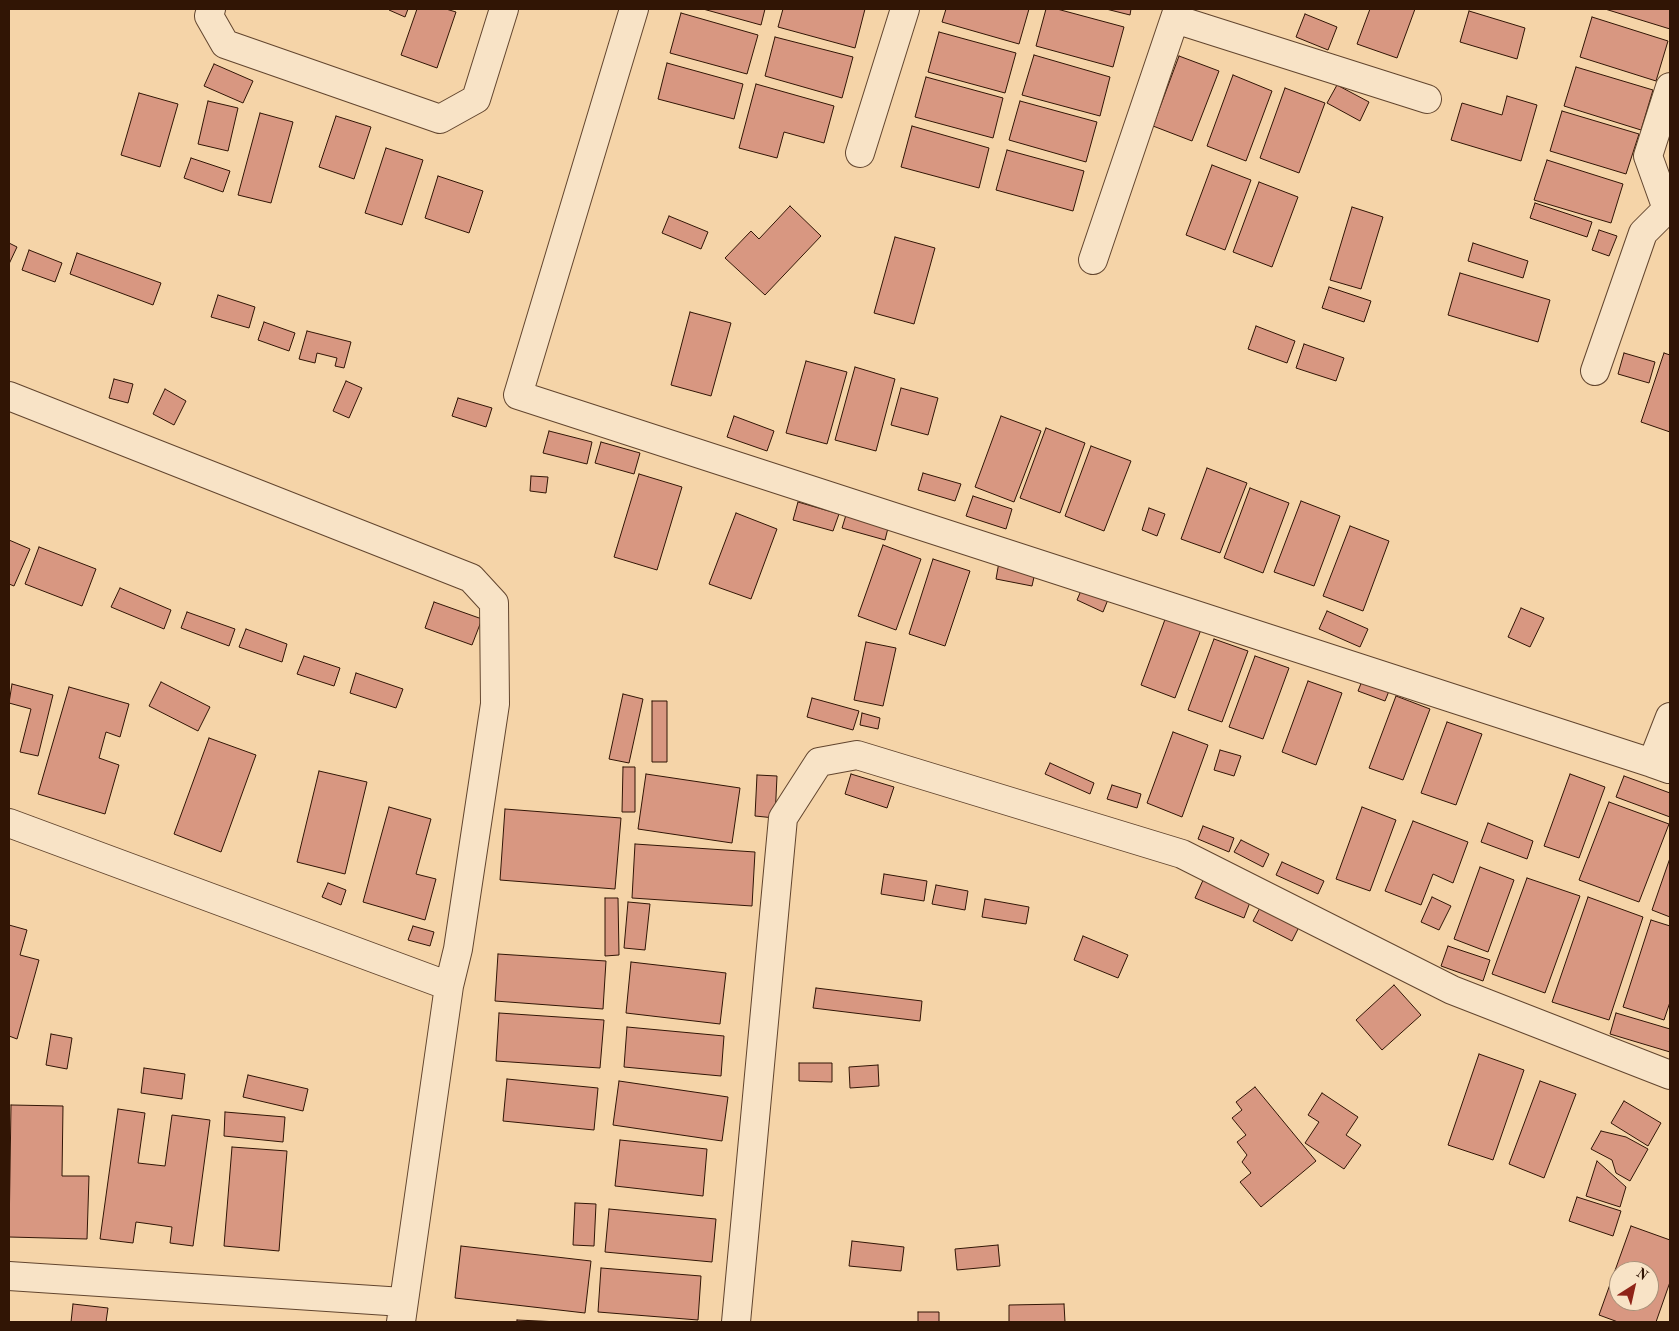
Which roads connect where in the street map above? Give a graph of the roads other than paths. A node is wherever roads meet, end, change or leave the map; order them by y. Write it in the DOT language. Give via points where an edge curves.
graph roads {
  1 [pos="211,9"];
  2 [pos="504,9"];
  3 [pos="634,9"];
  4 [pos="905,9"];
  5 [pos="1177,14"];
  6 [pos="1670,87"];
  7 [pos="1427,99"];
  8 [pos="860,153"];
  9 [pos="1669,209"];
  10 [pos="1093,260"];
  11 [pos="1595,371"];
  12 [pos="9,396"];
  13 [pos="1670,717"];
  14 [pos="1661,766"];
  15 [pos="9,823"];
  16 [pos="449,986"];
  17 [pos="1670,1075"];
  18 [pos="9,1276"];
  19 [pos="402,1312"];
  20 [pos="736,1322"];
  1 -- 2 [label="street" via="209,16 225,44 440,118 476,99"];
  3 -- 14 [label="street" via="518,395"];
  4 -- 8 [label="street"];
  5 -- 7 [label="street"];
  5 -- 10 [label="street"];
  6 -- 9 [label="street" via="1648,156"];
  9 -- 11 [label="street" via="1643,233"];
  12 -- 16 [label="street" via="471,578 494,603 495,704 458,949"];
  13 -- 14 [label="street"];
  15 -- 16 [label="street"];
  16 -- 19 [label="street"];
  17 -- 20 [label="street" via="1452,990 1182,854 857,754 819,762 783,818"];
  18 -- 19 [label="street"];
}
